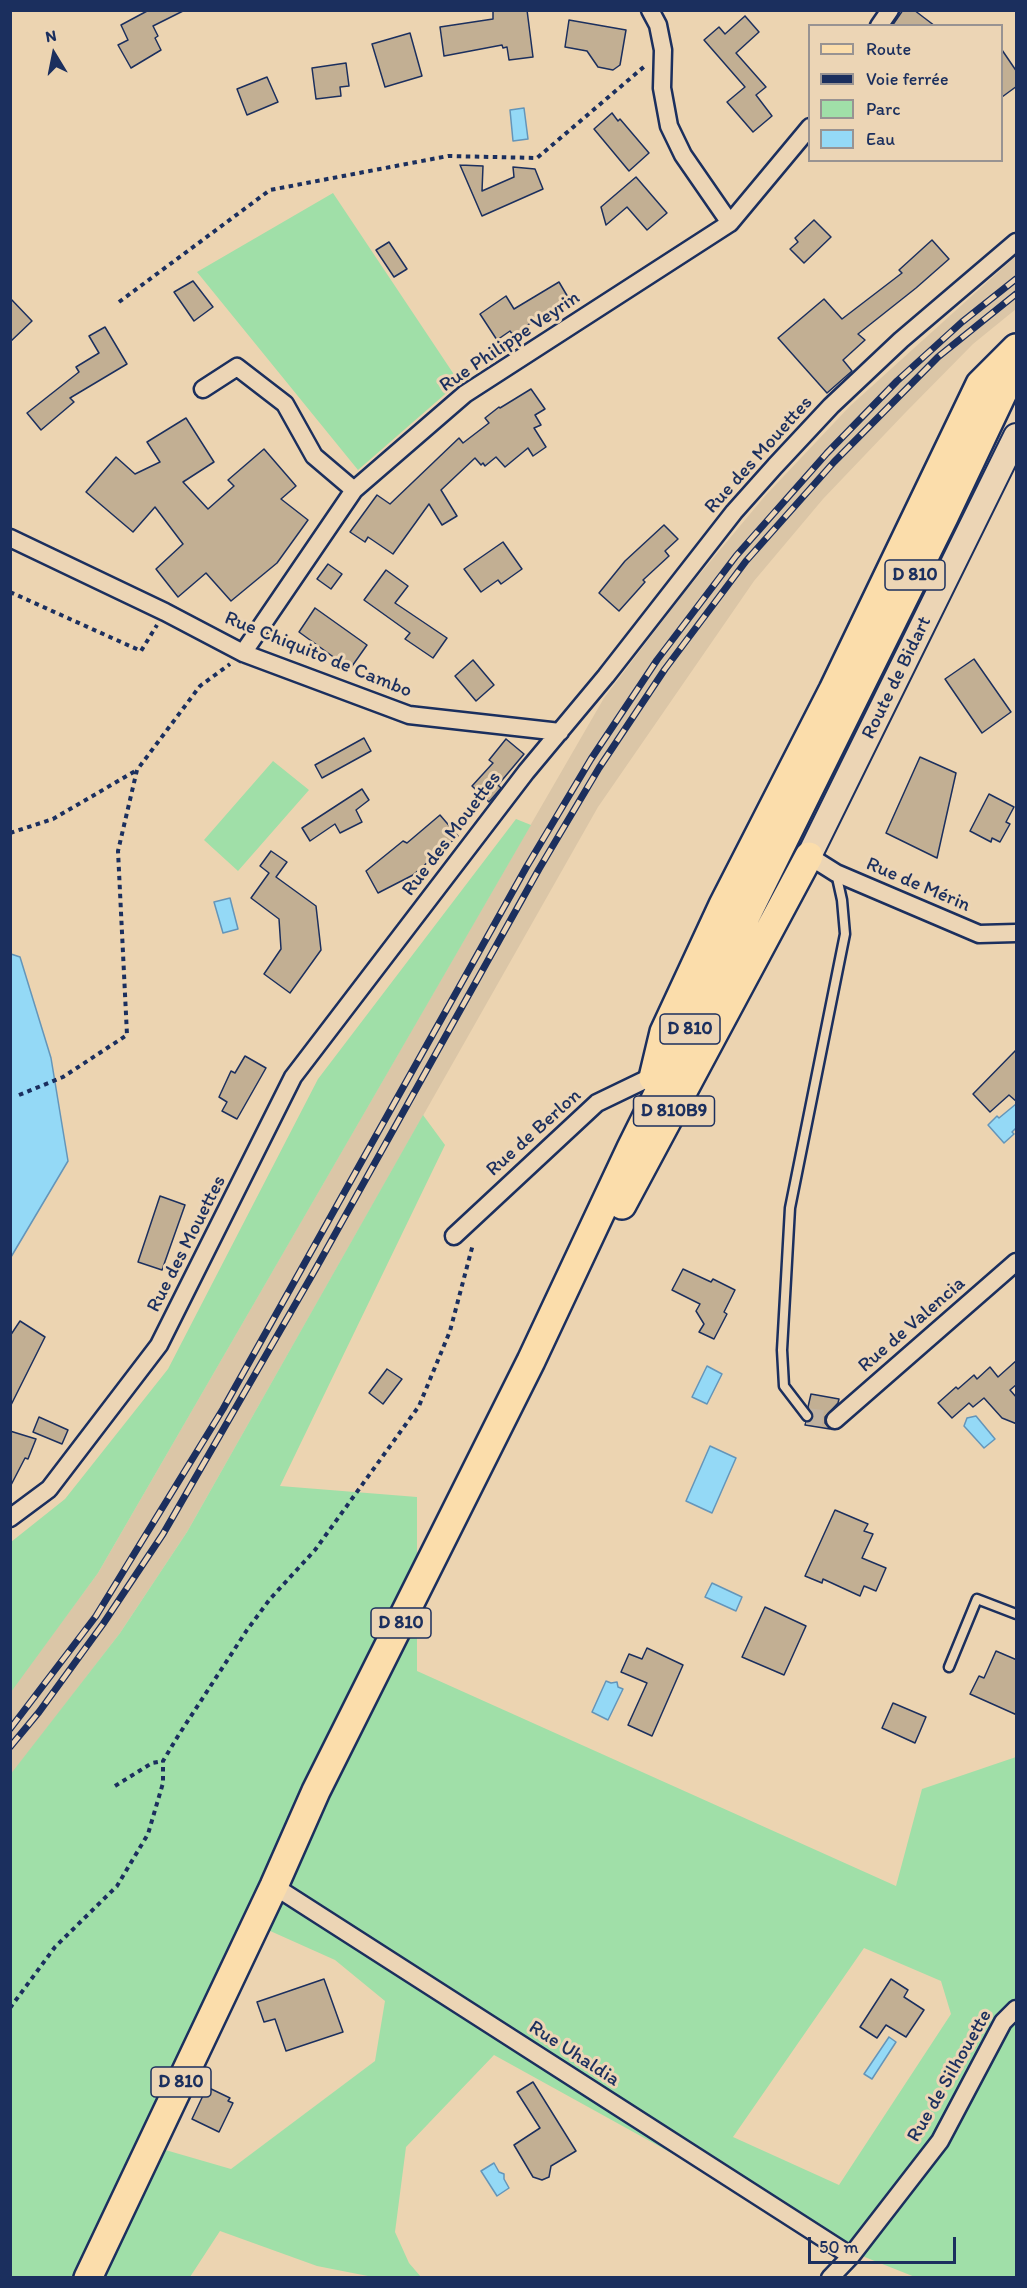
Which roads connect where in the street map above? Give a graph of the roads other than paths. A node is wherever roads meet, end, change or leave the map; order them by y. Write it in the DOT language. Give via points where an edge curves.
graph roads {
  1 [pos="651,10"];
  2 [pos="890,10"];
  3 [pos="880,24"];
  4 [pos="808,129"];
  5 [pos="730,223"];
  6 [pos="1017,242"];
  7 [pos="1017,348"];
  8 [pos="1017,365"];
  9 [pos="202,389"];
  10 [pos="1017,436"];
  11 [pos="354,490"];
  12 [pos="10,538"];
  13 [pos="243,653"];
  14 [pos="560,732"];
  15 [pos="809,856"];
  16 [pos="836,873"];
  17 [pos="1017,933"];
  18 [pos="653,1076"];
  19 [pos="631,1148"];
  20 [pos="454,1236"];
  21 [pos="1017,1262"];
  22 [pos="531,1361"];
  23 [pos="807,1416"];
  24 [pos="835,1420"];
  25 [pos="10,1518"];
  26 [pos="1017,1614"];
  27 [pos="949,1667"];
  28 [pos="274,1886"];
  29 [pos="1017,2009"];
  30 [pos="851,2256"];
  31 [pos="88,2277"];
  32 [pos="830,2277"];
  1 -- 5 [label="street" via="663,50 662,88 669,126 683,155"];
  2 -- 3 [label="street"];
  4 -- 5 [label="street, Rue Philippe Veyrin"];
  5 -- 11 [label="street, Rue Philippe Veyrin" via="465,394"];
  6 -- 14 [label="street, Rue des Mouettes" via="901,340 775,466"];
  7 -- 18 [label="main road" via="980,384 833,690 723,905 664,1032"];
  8 -- 19 [label="main road, D 810"];
  9 -- 11 [label="street" via="237,367 285,404 314,456"];
  10 -- 15 [label="main road, Route de Bidart / D 810B9"];
  11 -- 13 [label="street, Rue Philippe Veyrin"];
  12 -- 13 [label="street, Rue Chiquito de Cambo"];
  13 -- 14 [label="street, Rue Chiquito de Cambo" via="408,715"];
  14 -- 25 [label="street, Rue des Mouettes" via="294,1077 159,1345 49,1489"];
  15 -- 16 [label="street, Rue de Mérin"];
  15 -- 22 [label="main road, D 810B9" via="641,1173"];
  16 -- 17 [label="street, Rue de Mérin" via="979,933"];
  16 -- 23 [label="lane" via="845,934 790,1208 782,1350 784,1386"];
  18 -- 19 [label="main road"];
  18 -- 20 [label="street, Rue de Berlon" via="597,1103"];
  19 -- 22 [label="main road, D 810"];
  21 -- 24 [label="street, Rue de Valencia"];
  22 -- 28 [label="main road, D 810" via="316,1791"];
  26 -- 27 [label="lane" via="977,1599"];
  28 -- 30 [label="street, Rue Uhaldia"];
  28 -- 31 [label="main road, D 810"];
  29 -- 30 [label="street, Rue de Silhouette" via="1003,2022 940,2141"];
  30 -- 32 [label="street, Rue de Silhouette"];
}
